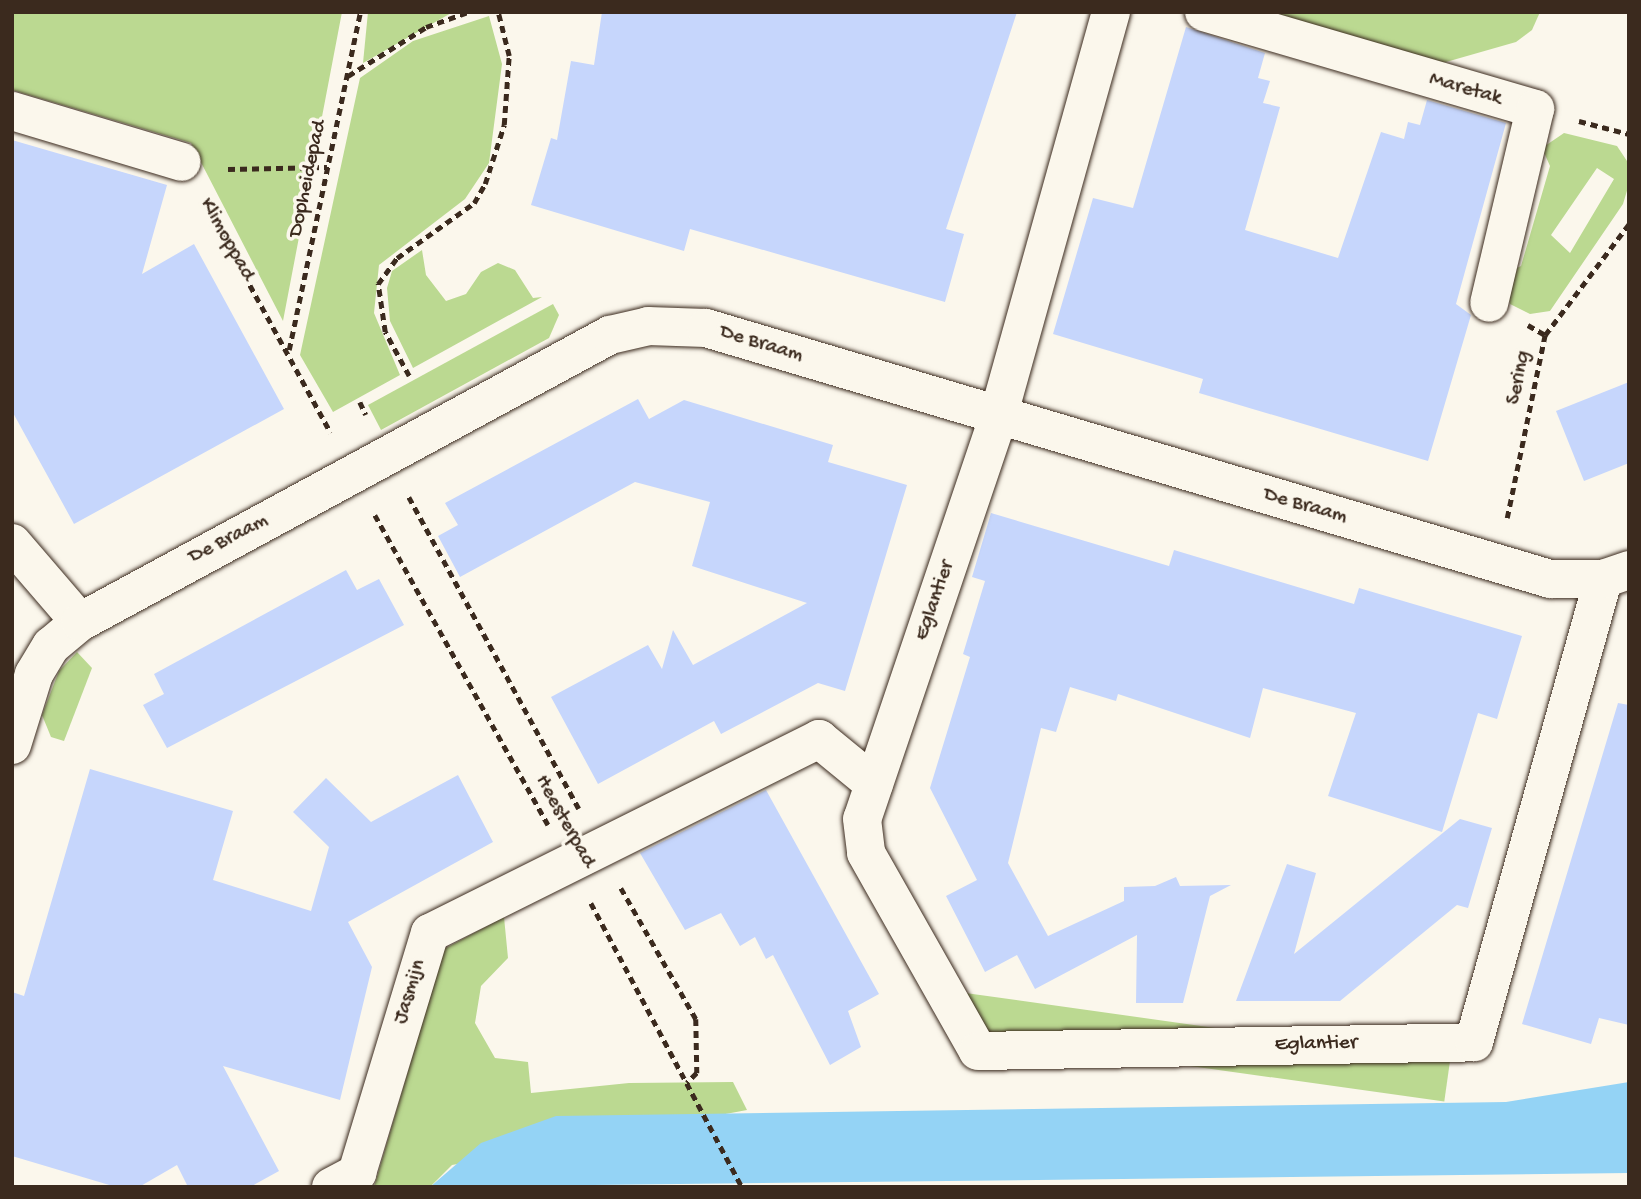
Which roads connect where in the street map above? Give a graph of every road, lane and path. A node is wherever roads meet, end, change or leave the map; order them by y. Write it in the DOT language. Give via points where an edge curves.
graph roads {
  1 [pos="360,12"];
  2 [pos="468,12"];
  3 [pos="498,12"];
  4 [pos="1111,12"];
  5 [pos="1203,12"];
  6 [pos="347,76"];
  7 [pos="12,111"];
  8 [pos="182,162"];
  9 [pos="327,167"];
  10 [pos="1629,224"];
  11 [pos="1489,303"];
  12 [pos="288,352"];
  13 [pos="410,376"];
  14 [pos="360,402"];
  15 [pos="998,418"];
  16 [pos="387,457"];
  17 [pos="354,475"];
  18 [pos="12,542"];
  19 [pos="1492,562"];
  20 [pos="1616,575"];
  21 [pos="80,622"];
  22 [pos="12,746"];
  23 [pos="874,784"];
  24 [pos="583,855"];
  25 [pos="687,1083"];
  26 [pos="331,1187"];
  27 [pos="742,1187"];
  1 -- 6 [label="path, Dopheidepad"];
  2 -- 6 [label="path" via="426,27"];
  3 -- 13 [label="path" via="508,68 504,125 485,184 474,203 397,258 378,284 385,332"];
  4 -- 15 [label="street"];
  5 -- 11 [label="street, Maretak" via="1535,109"];
  6 -- 9 [label="path, Dopheidepad"];
  7 -- 8 [label="street"];
  8 -- 9 [label="path" via="269,173"];
  8 -- 12 [label="path, Klimoppad"];
  9 -- 12 [label="path, Dopheidepad"];
  10 -- 19 [label="path, Sering" via="1545,335 1509,510"];
  12 -- 17 [label="path, Klimoppad"];
  14 -- 16 [label="path"];
  15 -- 16 [label="street, De Braam" via="706,328 648,326 610,335"];
  15 -- 19 [label="street, De Braam"];
  15 -- 23 [label="street, Eglantier"];
  16 -- 17 [label="street, De Braam"];
  16 -- 24 [label="path"];
  17 -- 21 [label="street, De Braam"];
  17 -- 24 [label="path, Heesterpad"];
  18 -- 21 [label="street"];
  19 -- 20 [label="street, De Braam" via="1550,579"];
  20 -- 23 [label="street, Eglantier" via="1474,1042 978,1051 866,853 862,818"];
  21 -- 22 [label="street, De Braam" via="51,646 34,674"];
  23 -- 24 [label="street" via="820,739"];
  24 -- 25 [label="path, Heesterpad"];
  24 -- 25 [label="path" via="696,1019 697,1073"];
  24 -- 26 [label="street, Jasmijn" via="430,933 357,1173"];
  25 -- 27 [label="path, Heesterpad"];
}
